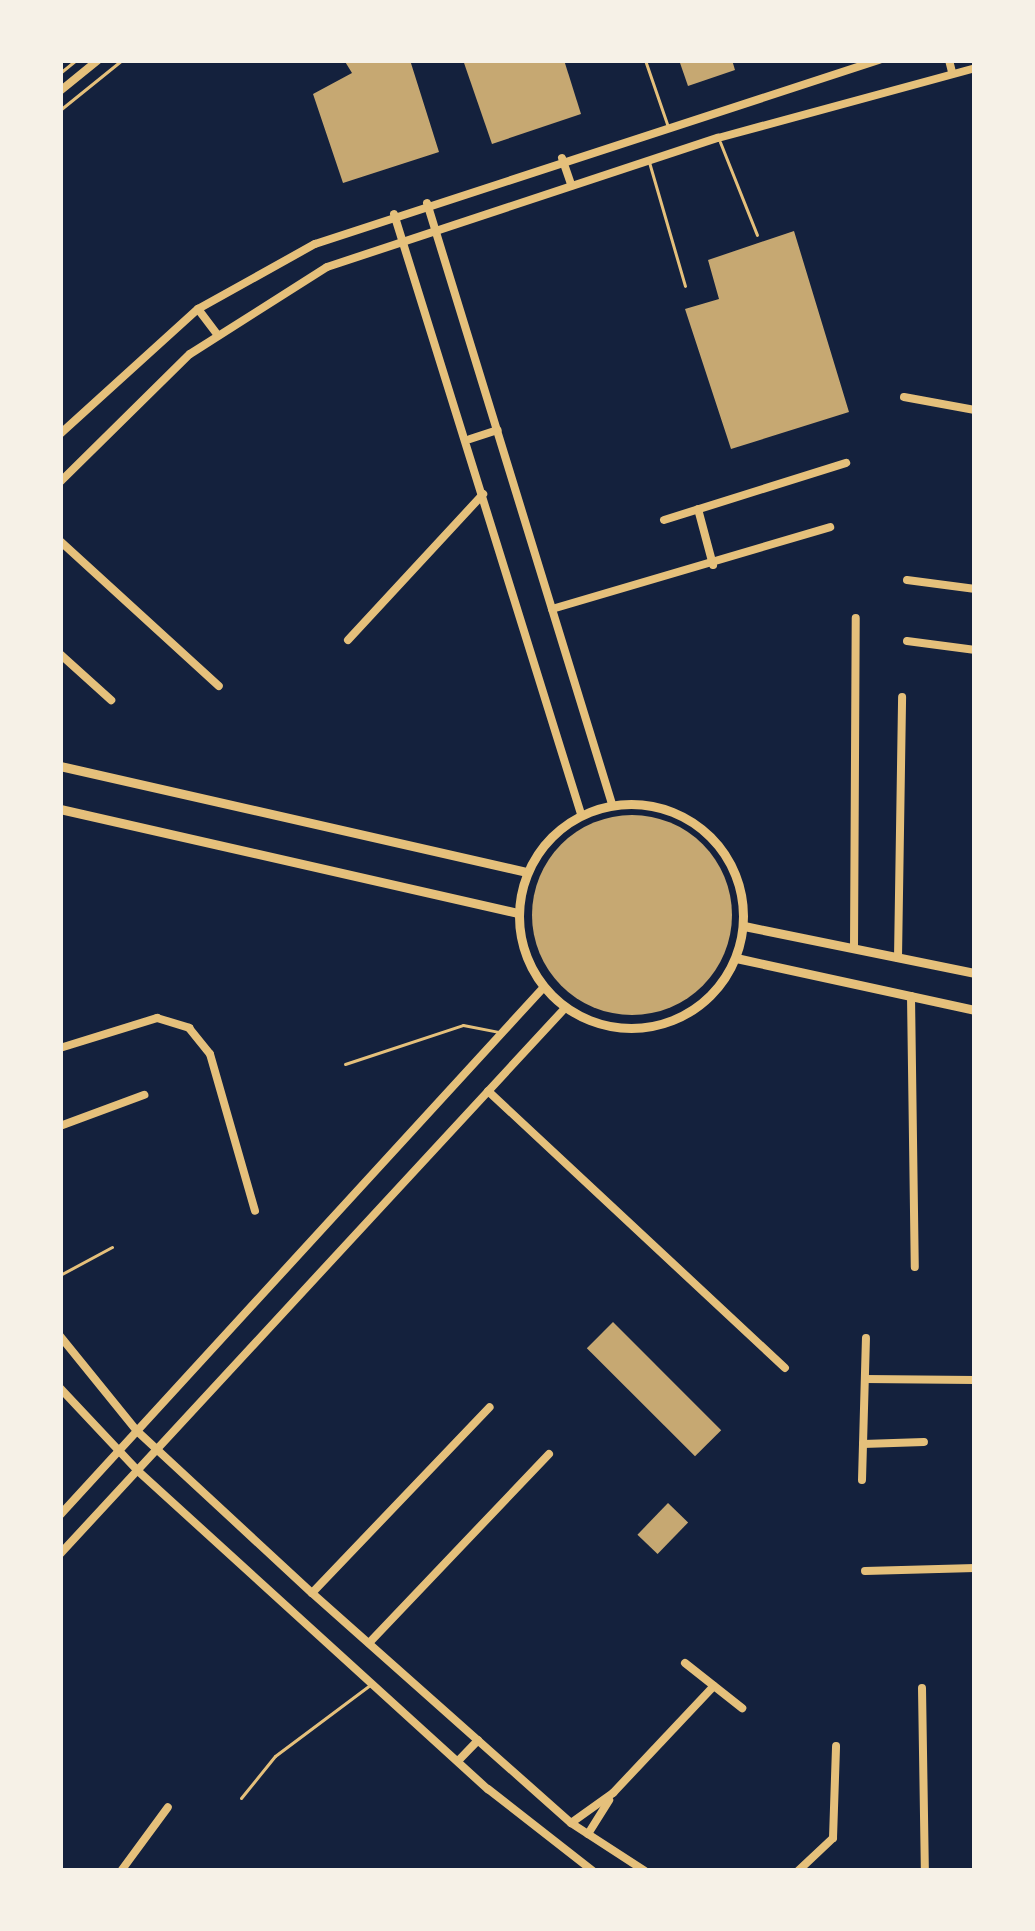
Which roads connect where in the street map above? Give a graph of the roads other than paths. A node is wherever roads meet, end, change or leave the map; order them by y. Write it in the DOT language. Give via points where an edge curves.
graph roads {
  1 [pos="76,60"];
  2 [pos="98,60"];
  3 [pos="645,60"];
  4 [pos="879,60"];
  5 [pos="949,60"];
  6 [pos="975,68"];
  7 [pos="952,72"];
  8 [pos="60,73"];
  9 [pos="60,91"];
  10 [pos="709,112"];
  11 [pos="667,126"];
  12 [pos="718,138"];
  13 [pos="562,158"];
  14 [pos="648,160"];
  15 [pos="571,184"];
  16 [pos="428,203"];
  17 [pos="394,214"];
  18 [pos="435,229"];
  19 [pos="757,235"];
  20 [pos="402,239"];
  21 [pos="685,286"];
  22 [pos="198,309"];
  23 [pos="217,333"];
  24 [pos="904,398"];
  25 [pos="975,410"];
  26 [pos="498,430"];
  27 [pos="60,434"];
  28 [pos="470,439"];
  29 [pos="846,463"];
  30 [pos="60,482"];
  31 [pos="484,493"];
  32 [pos="698,509"];
  33 [pos="664,520"];
  34 [pos="830,527"];
  35 [pos="60,541"];
  36 [pos="713,565"];
  37 [pos="907,580"];
  38 [pos="975,589"];
  39 [pos="552,609"];
  40 [pos="856,619"];
  41 [pos="347,640"];
  42 [pos="907,640"];
  43 [pos="975,650"];
  44 [pos="60,654"];
  45 [pos="219,686"];
  46 [pos="902,698"];
  47 [pos="111,700"];
  48 [pos="60,766"];
  49 [pos="612,804"];
  50 [pos="60,809"];
  51 [pos="581,814"];
  52 [pos="527,872"];
  53 [pos="518,914"];
  54 [pos="744,926"];
  55 [pos="854,948"];
  56 [pos="736,958"];
  57 [pos="898,958"];
  58 [pos="975,973"];
  59 [pos="544,987"];
  60 [pos="911,996"];
  61 [pos="566,1007"];
  62 [pos="975,1010"];
  63 [pos="502,1033"];
  64 [pos="60,1048"];
  65 [pos="345,1064"];
  66 [pos="488,1091"];
  67 [pos="144,1095"];
  68 [pos="60,1126"];
  69 [pos="255,1211"];
  70 [pos="112,1247"];
  71 [pos="915,1267"];
  72 [pos="60,1275"];
  73 [pos="60,1336"];
  74 [pos="866,1338"];
  75 [pos="785,1368"];
  76 [pos="865,1379"];
  77 [pos="975,1380"];
  78 [pos="60,1388"];
  79 [pos="490,1407"];
  80 [pos="136,1431"];
  81 [pos="924,1442"];
  82 [pos="863,1444"];
  83 [pos="158,1450"];
  84 [pos="118,1451"];
  85 [pos="549,1454"];
  86 [pos="139,1471"];
  87 [pos="862,1480"];
  88 [pos="60,1515"];
  89 [pos="60,1554"];
  90 [pos="975,1568"];
  91 [pos="866,1571"];
  92 [pos="312,1592"];
  93 [pos="369,1643"];
  94 [pos="685,1663"];
  95 [pos="372,1684"];
  96 [pos="714,1686"];
  97 [pos="922,1688"];
  98 [pos="742,1708"];
  99 [pos="478,1740"];
  100 [pos="836,1746"];
  101 [pos="458,1761"];
  102 [pos="613,1793"];
  103 [pos="241,1798"];
  104 [pos="168,1807"];
  105 [pos="571,1822"];
  106 [pos="588,1834"];
  107 [pos="122,1871"];
  108 [pos="593,1871"];
  109 [pos="645,1871"];
  110 [pos="798,1871"];
  111 [pos="925,1871"];
  1 -- 8 [label="lane"];
  2 -- 9 [label="street"];
  3 -- 11 [label="lane"];
  4 -- 10 [label="street"];
  5 -- 7 [label="street"];
  6 -- 7 [label="street"];
  7 -- 12 [label="street"];
  10 -- 11 [label="street"];
  10 -- 12 [label="lane"];
  11 -- 13 [label="street"];
  12 -- 14 [label="street"];
  12 -- 19 [label="lane"];
  13 -- 15 [label="street"];
  13 -- 16 [label="street"];
  14 -- 15 [label="street"];
  14 -- 21 [label="lane"];
  15 -- 18 [label="street"];
  16 -- 17 [label="street"];
  16 -- 18 [label="street"];
  17 -- 20 [label="street"];
  17 -- 22 [label="street" via="315,244"];
  18 -- 20 [label="street"];
  18 -- 26 [label="street"];
  20 -- 23 [label="street" via="327,267"];
  20 -- 28 [label="street"];
  22 -- 23 [label="street"];
  22 -- 27 [label="street"];
  23 -- 30 [label="street" via="128,408"];
  24 -- 25 [label="street"];
  26 -- 28 [label="street"];
  26 -- 39 [label="street"];
  28 -- 31 [label="street"];
  29 -- 32 [label="street"];
  31 -- 41 [label="street"];
  31 -- 51 [label="street"];
  32 -- 33 [label="street"];
  32 -- 36 [label="street"];
  34 -- 36 [label="street"];
  35 -- 45 [label="street"];
  36 -- 39 [label="street"];
  37 -- 38 [label="street"];
  39 -- 49 [label="street"];
  40 -- 55 [label="street"];
  42 -- 43 [label="street"];
  44 -- 47 [label="street"];
  46 -- 57 [label="street"];
  48 -- 52 [label="street"];
  49 -- 51 [label="street"];
  49 -- 54 [label="street" via="679,814 716,841 738,880"];
  50 -- 53 [label="street"];
  51 -- 52 [label="street" via="549,838"];
  52 -- 53 [label="street"];
  53 -- 59 [label="street" via="525,952"];
  54 -- 55 [label="street"];
  54 -- 56 [label="street"];
  55 -- 57 [label="street"];
  56 -- 60 [label="street"];
  56 -- 61 [label="street" via="702,1004 676,1020 620,1028"];
  57 -- 58 [label="street"];
  59 -- 61 [label="street"];
  59 -- 63 [label="street"];
  60 -- 62 [label="street"];
  60 -- 71 [label="street"];
  61 -- 66 [label="street"];
  63 -- 65 [label="lane" via="463,1025"];
  63 -- 80 [label="street"];
  64 -- 69 [label="street" via="157,1018 190,1028 210,1054"];
  66 -- 75 [label="street"];
  66 -- 83 [label="street"];
  67 -- 68 [label="street"];
  70 -- 72 [label="lane"];
  73 -- 80 [label="street"];
  74 -- 76 [label="street"];
  76 -- 77 [label="street"];
  76 -- 82 [label="street"];
  78 -- 84 [label="street"];
  79 -- 92 [label="street"];
  80 -- 83 [label="street"];
  80 -- 84 [label="street"];
  81 -- 82 [label="street"];
  82 -- 87 [label="street"];
  83 -- 86 [label="street"];
  83 -- 92 [label="street"];
  84 -- 86 [label="street"];
  84 -- 88 [label="street"];
  85 -- 93 [label="street"];
  86 -- 89 [label="street"];
  86 -- 95 [label="street"];
  90 -- 91 [label="street"];
  92 -- 93 [label="street"];
  93 -- 99 [label="street"];
  94 -- 96 [label="street"];
  95 -- 101 [label="street"];
  95 -- 103 [label="lane" via="274,1756"];
  96 -- 98 [label="street"];
  96 -- 102 [label="street"];
  97 -- 111 [label="street"];
  99 -- 101 [label="street"];
  99 -- 105 [label="street"];
  100 -- 110 [label="street" via="833,1838"];
  101 -- 108 [label="street"];
  102 -- 105 [label="street"];
  102 -- 106 [label="street"];
  104 -- 107 [label="street"];
  105 -- 106 [label="street"];
  106 -- 109 [label="street"];
}
